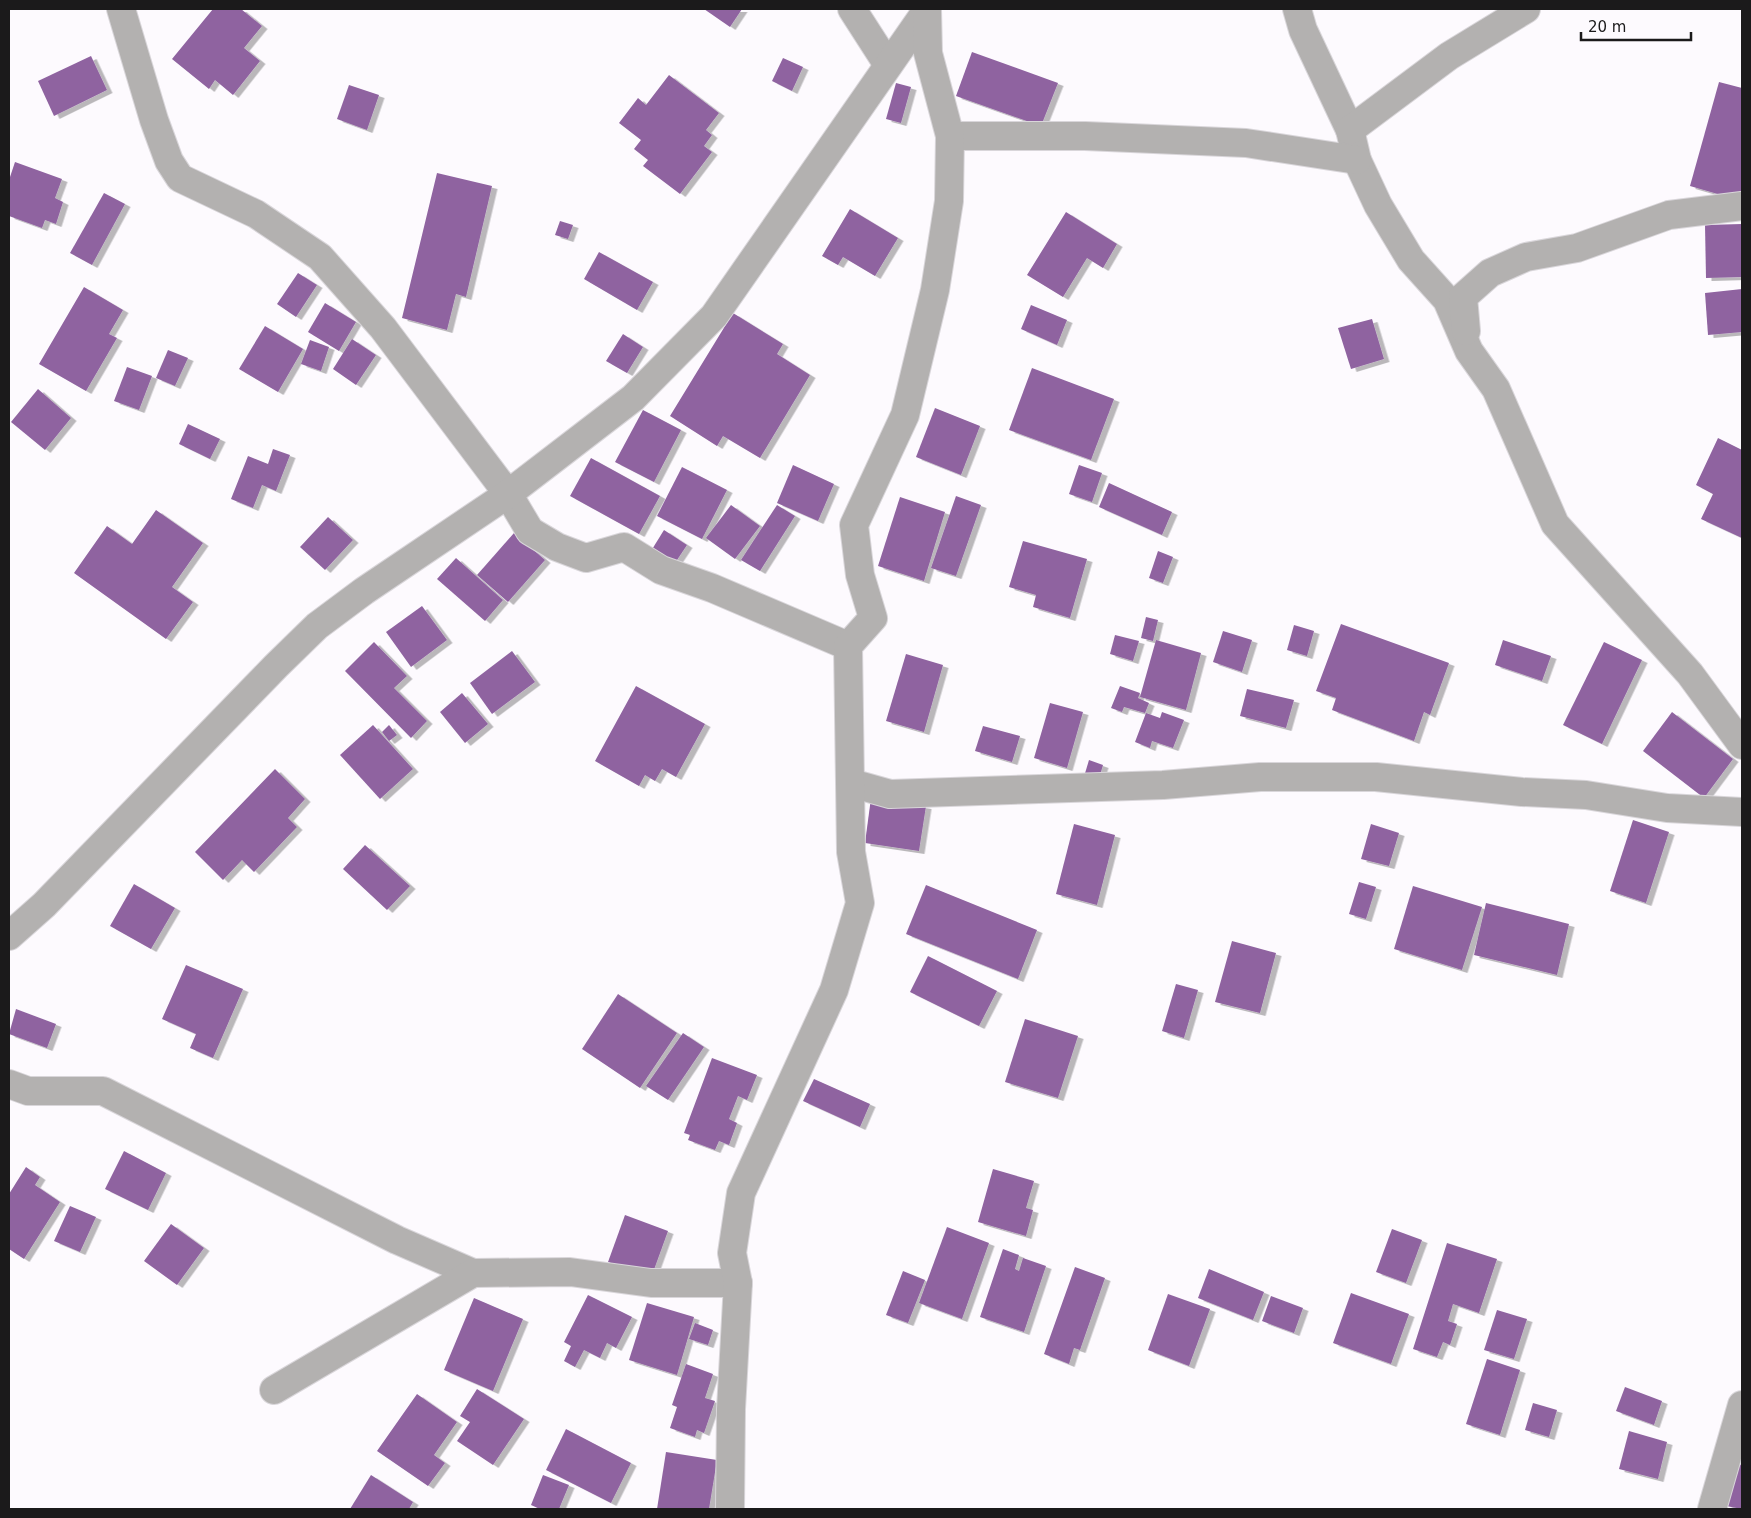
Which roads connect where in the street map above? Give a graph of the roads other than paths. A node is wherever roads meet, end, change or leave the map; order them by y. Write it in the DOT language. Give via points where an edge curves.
graph roads {
  1 [pos="121,9"];
  2 [pos="852,9"];
  3 [pos="927,9"];
  4 [pos="1297,9"];
  5 [pos="1526,9"];
  6 [pos="888,66"];
  7 [pos="1350,130"];
  8 [pos="950,136"];
  9 [pos="1358,160"];
  10 [pos="1742,206"];
  11 [pos="1468,351"];
  12 [pos="508,494"];
  13 [pos="848,646"];
  14 [pos="1742,745"];
  15 [pos="851,783"];
  16 [pos="1742,812"];
  17 [pos="9,936"];
  18 [pos="9,1084"];
  19 [pos="472,1273"];
  20 [pos="738,1283"];
  21 [pos="274,1390"];
  22 [pos="1742,1405"];
  23 [pos="730,1509"];
  24 [pos="1712,1509"];
  1 -- 12 [label="street" via="154,120 169,161 180,178 256,214 320,256 383,328"];
  2 -- 6 [label="street"];
  3 -- 6 [label="street"];
  3 -- 8 [label="street" via="928,53"];
  4 -- 7 [label="street" via="1303,30"];
  5 -- 7 [label="street" via="1448,56"];
  6 -- 12 [label="street" via="714,316 633,398"];
  7 -- 9 [label="street"];
  8 -- 9 [label="street" via="1085,136 1246,144"];
  8 -- 13 [label="street" via="949,201 935,290 907,406 854,525 860,575 873,618"];
  9 -- 11 [label="street" via="1378,205 1411,260 1447,300"];
  10 -- 11 [label="street" via="1668,215 1577,248 1526,257 1490,273 1463,297"];
  11 -- 14 [label="street" via="1496,389 1555,524 1690,674"];
  12 -- 13 [label="street" via="530,531 557,546 586,558 624,547 662,570"];
  12 -- 17 [label="street" via="317,626 44,905"];
  13 -- 15 [label="street"];
  15 -- 16 [label="street" via="890,794 1163,785 1260,777 1376,777 1586,795 1667,808"];
  15 -- 20 [label="street" via="852,852 860,903 834,990 740,1194 732,1253"];
  18 -- 19 [label="street" via="28,1091 103,1091 397,1240"];
  19 -- 20 [label="street" via="570,1272 651,1282"];
  19 -- 21 [label="street"];
  20 -- 23 [label="street"];
  22 -- 24 [label="street"];
}
